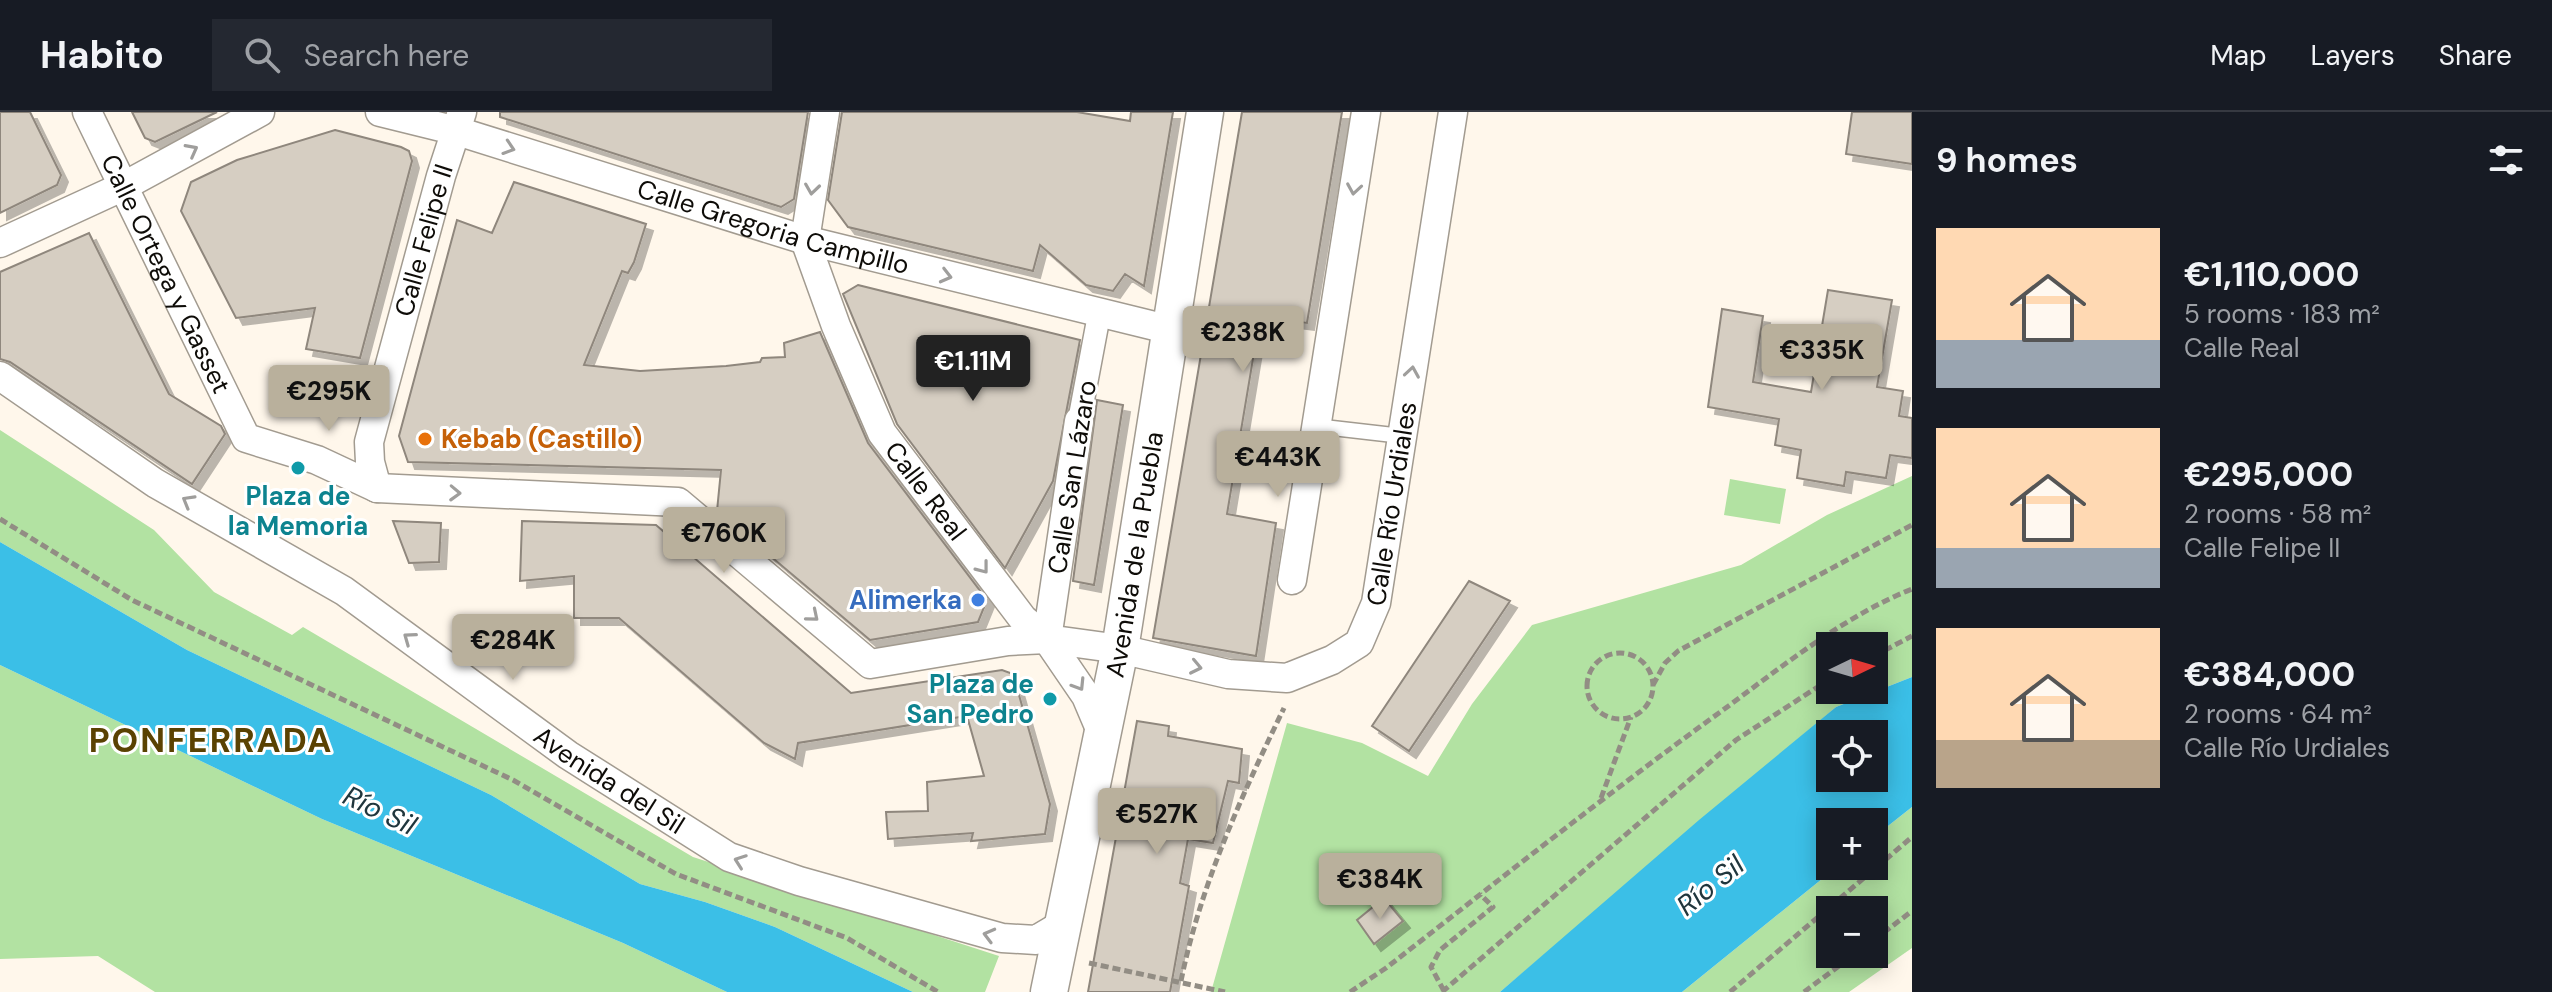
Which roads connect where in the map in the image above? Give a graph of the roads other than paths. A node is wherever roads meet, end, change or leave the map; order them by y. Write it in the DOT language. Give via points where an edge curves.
graph roads {
  1 [pos="87,112"];
  2 [pos="260,112"];
  3 [pos="380,112"];
  4 [pos="825,112"];
  5 [pos="1205,112"];
  6 [pos="1366,112"];
  7 [pos="1453,112"];
  8 [pos="460,121"];
  9 [pos="124,186"];
  10 [pos="805,240"];
  11 [pos="0,243"];
  12 [pos="1099,315"];
  13 [pos="1171,330"];
  14 [pos="0,376"];
  15 [pos="1079,421"];
  16 [pos="1315,426"];
  17 [pos="1402,436"];
  18 [pos="369,442"];
  19 [pos="300,455"];
  20 [pos="377,488"];
  21 [pos="1292,580"];
  22 [pos="1047,639"];
  23 [pos="1120,649"];
  24 [pos="1103,736"];
  25 [pos="1060,940"];
  26 [pos="1049,992"];
  1 -- 9 [label="street, Calle Ortega y Gasset"];
  9 -- 2 [label="street, one-way"];
  3 -- 8 [label="street, Calle Gregoria Campillo"];
  4 -- 10 [label="street, one-way"];
  5 -- 13 [label="street, Avenida de la Puebla"];
  6 -- 16 [label="street, one-way"];
  17 -- 7 [label="street, Calle Río Urdiales, one-way"];
  8 -- 10 [label="street, Calle Gregoria Campillo, one-way"];
  8 -- 18 [label="street, Calle Felipe II"];
  9 -- 11 [label="street"];
  9 -- 19 [label="street, Calle Ortega y Gasset" via="246,438"];
  10 -- 12 [label="street, Calle Gregoria Campillo, one-way"];
  10 -- 22 [label="street, Calle Real, one-way" via="882,433 1023,619"];
  12 -- 13 [label="street, Calle Gregoria Campillo"];
  12 -- 15 [label="street, Calle San Lázaro"];
  13 -- 23 [label="street, Avenida de la Puebla"];
  25 -- 14 [label="street, Avenida del Sil, one-way" via="1002,938 729,857 568,755 344,591 155,483"];
  15 -- 22 [label="street, Calle San Lázaro"];
  16 -- 17 [label="lane"];
  16 -- 21 [label="street"];
  23 -- 17 [label="street, Calle Río Urdiales, one-way" via="1228,674 1287,678 1359,643 1376,603"];
  18 -- 19 [label="street" via="356,458"];
  18 -- 20 [label="street, Calle Felipe II"];
  19 -- 20 [label="street, Calle Ortega y Gasset"];
  20 -- 22 [label="street, one-way" via="678,502 870,664"];
  22 -- 23 [label="street"];
  22 -- 24 [label="street, one-way" via="1086,696"];
  23 -- 24 [label="street, Avenida de la Puebla"];
  24 -- 25 [label="street, Avenida de la Puebla"];
  25 -- 26 [label="street, Avenida de la Puebla"];
}
